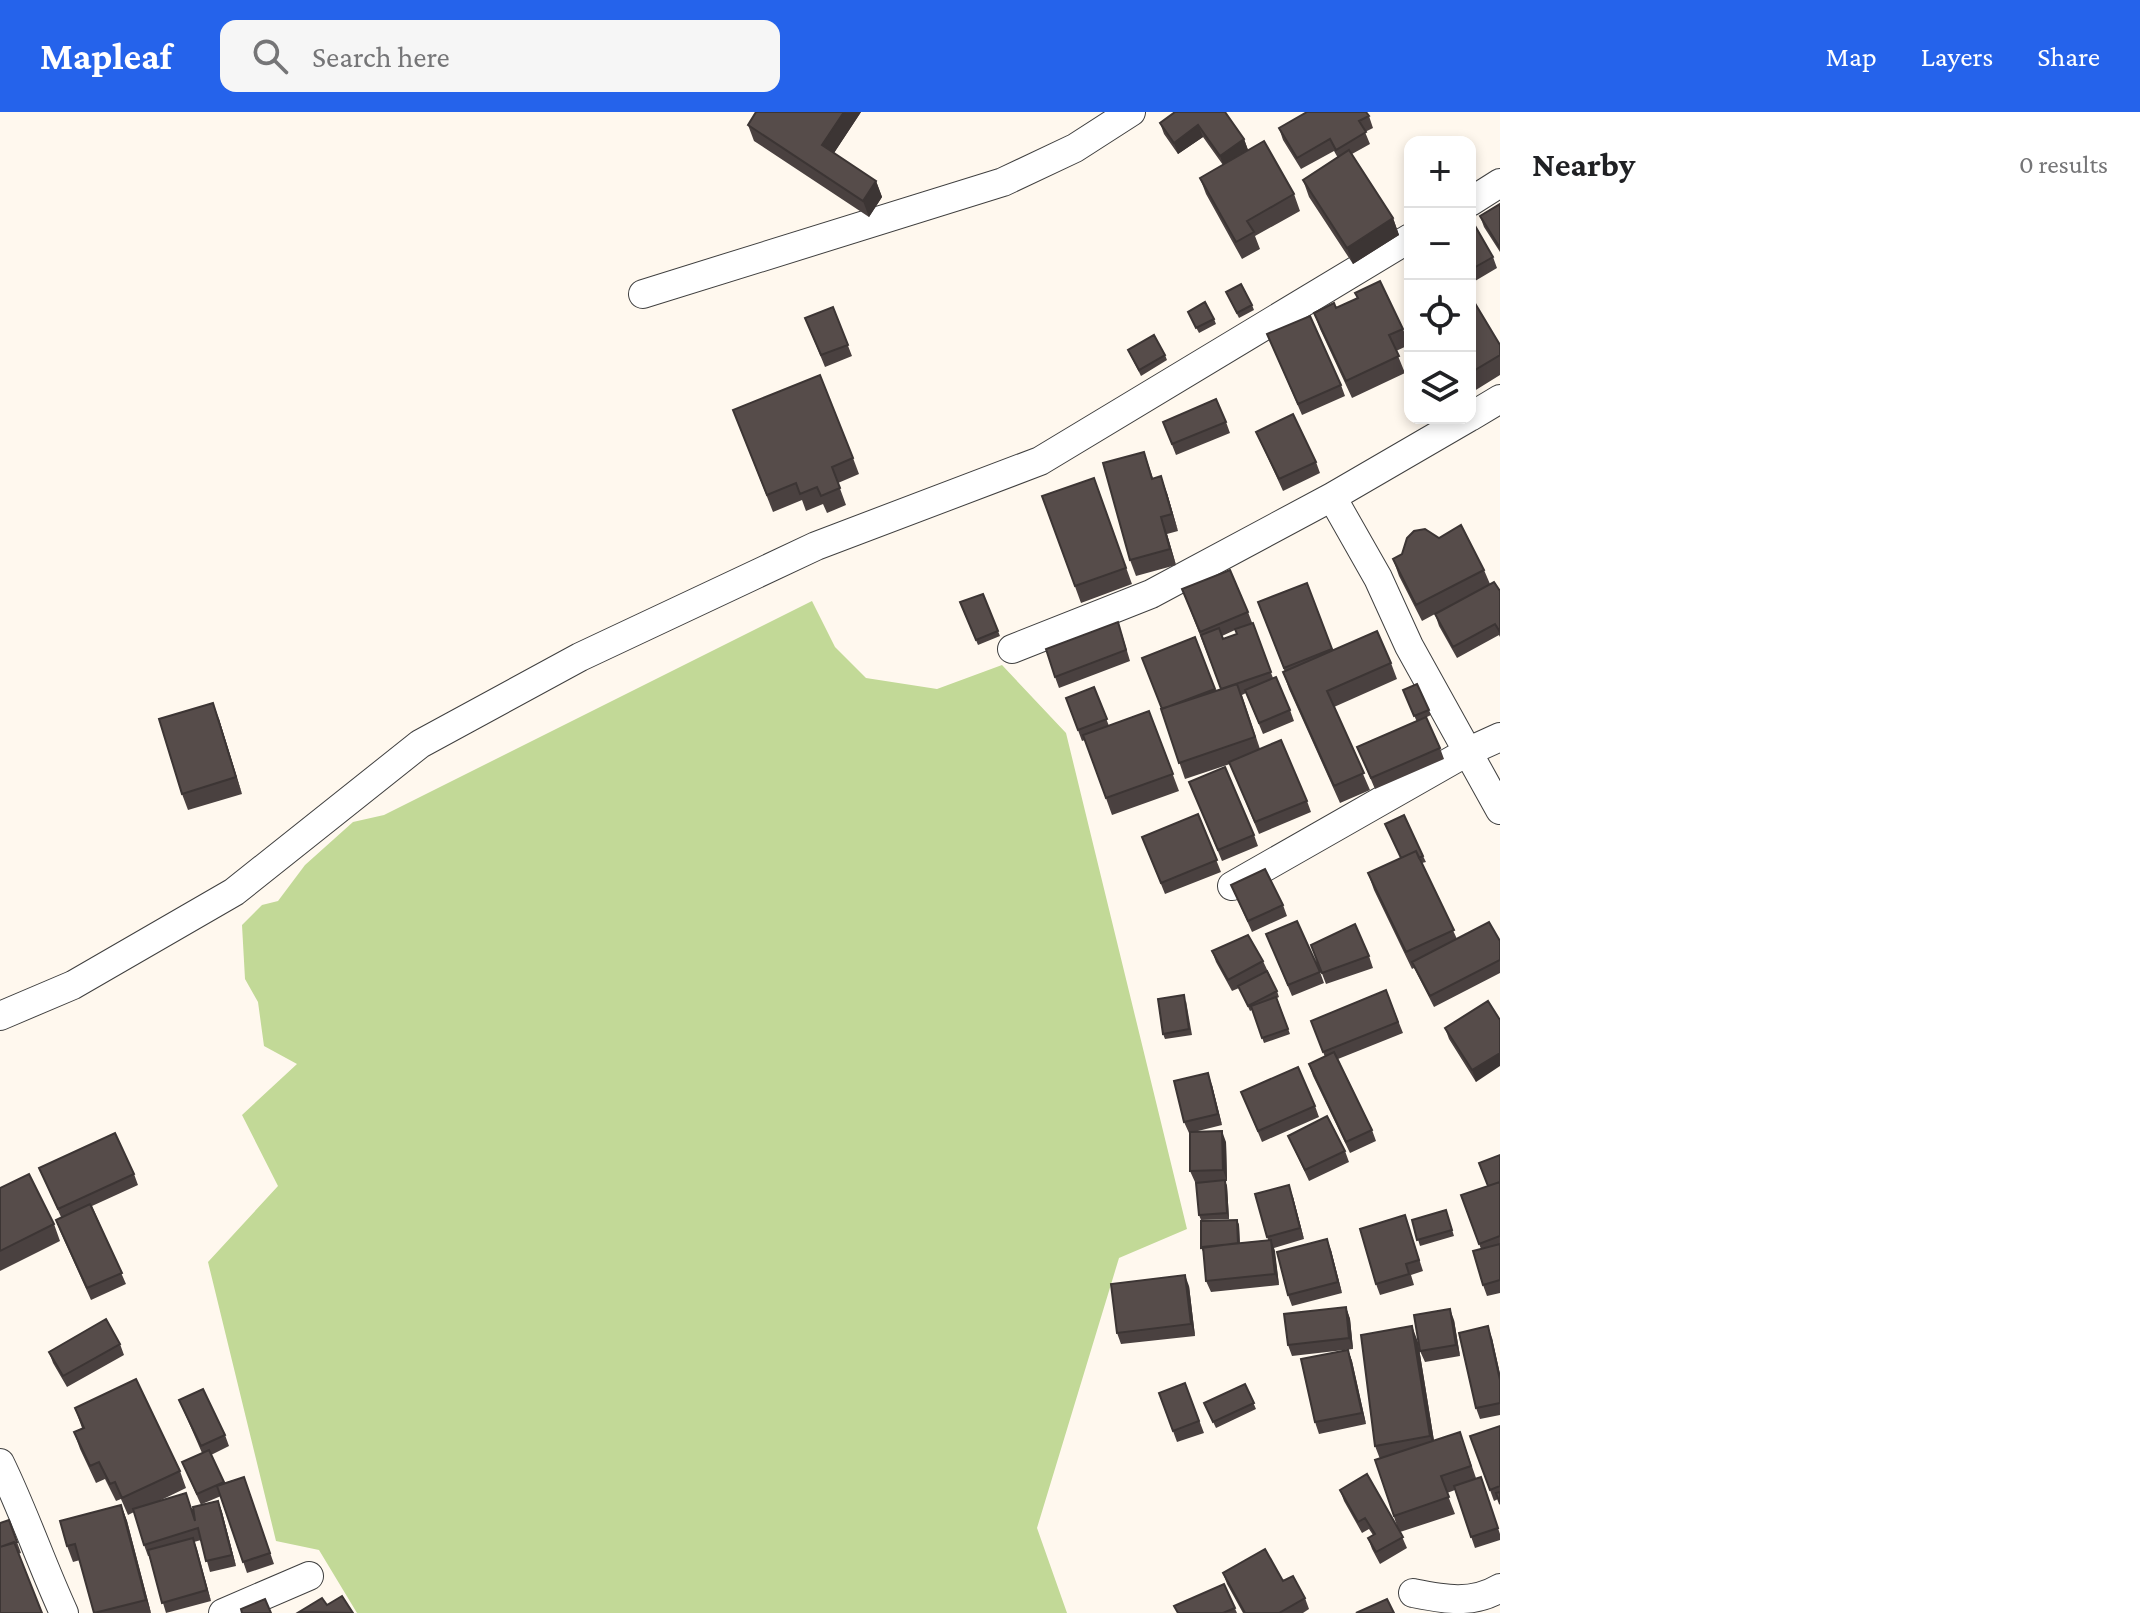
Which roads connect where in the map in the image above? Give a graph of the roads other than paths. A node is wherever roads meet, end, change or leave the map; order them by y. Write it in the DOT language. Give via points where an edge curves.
graph roads {
  1 [pos="1131,112"];
  2 [pos="1500,183"];
  3 [pos="1476,198"];
  4 [pos="1404,242"];
  5 [pos="643,294"];
  6 [pos="1500,399"];
  7 [pos="1476,413"];
  8 [pos="1457,424"];
  9 [pos="1332,497"];
  10 [pos="1012,649"];
  11 [pos="1500,737"];
  12 [pos="1467,752"];
  13 [pos="1500,810"];
  14 [pos="1232,886"];
  15 [pos="0,1016"];
  16 [pos="0,1463"];
  17 [pos="309,1576"];
  18 [pos="1500,1588"];
  19 [pos="1413,1593"];
  20 [pos="64,1613"];
  21 [pos="223,1613"];
  1 -- 5 [label="street" via="1075,148 1003,182"];
  2 -- 3 [label="street"];
  4 -- 15 [label="street" via="1040,461 816,546 580,657 420,744 234,892 73,985"];
  6 -- 7 [label="street"];
  8 -- 9 [label="street"];
  9 -- 10 [label="street" via="1151,594"];
  9 -- 12 [label="street"];
  11 -- 12 [label="street"];
  12 -- 13 [label="street"];
  12 -- 14 [label="street"];
  16 -- 20 [label="street"];
  17 -- 21 [label="street"];
  18 -- 19 [label="street" via="1470,1599"];
}
